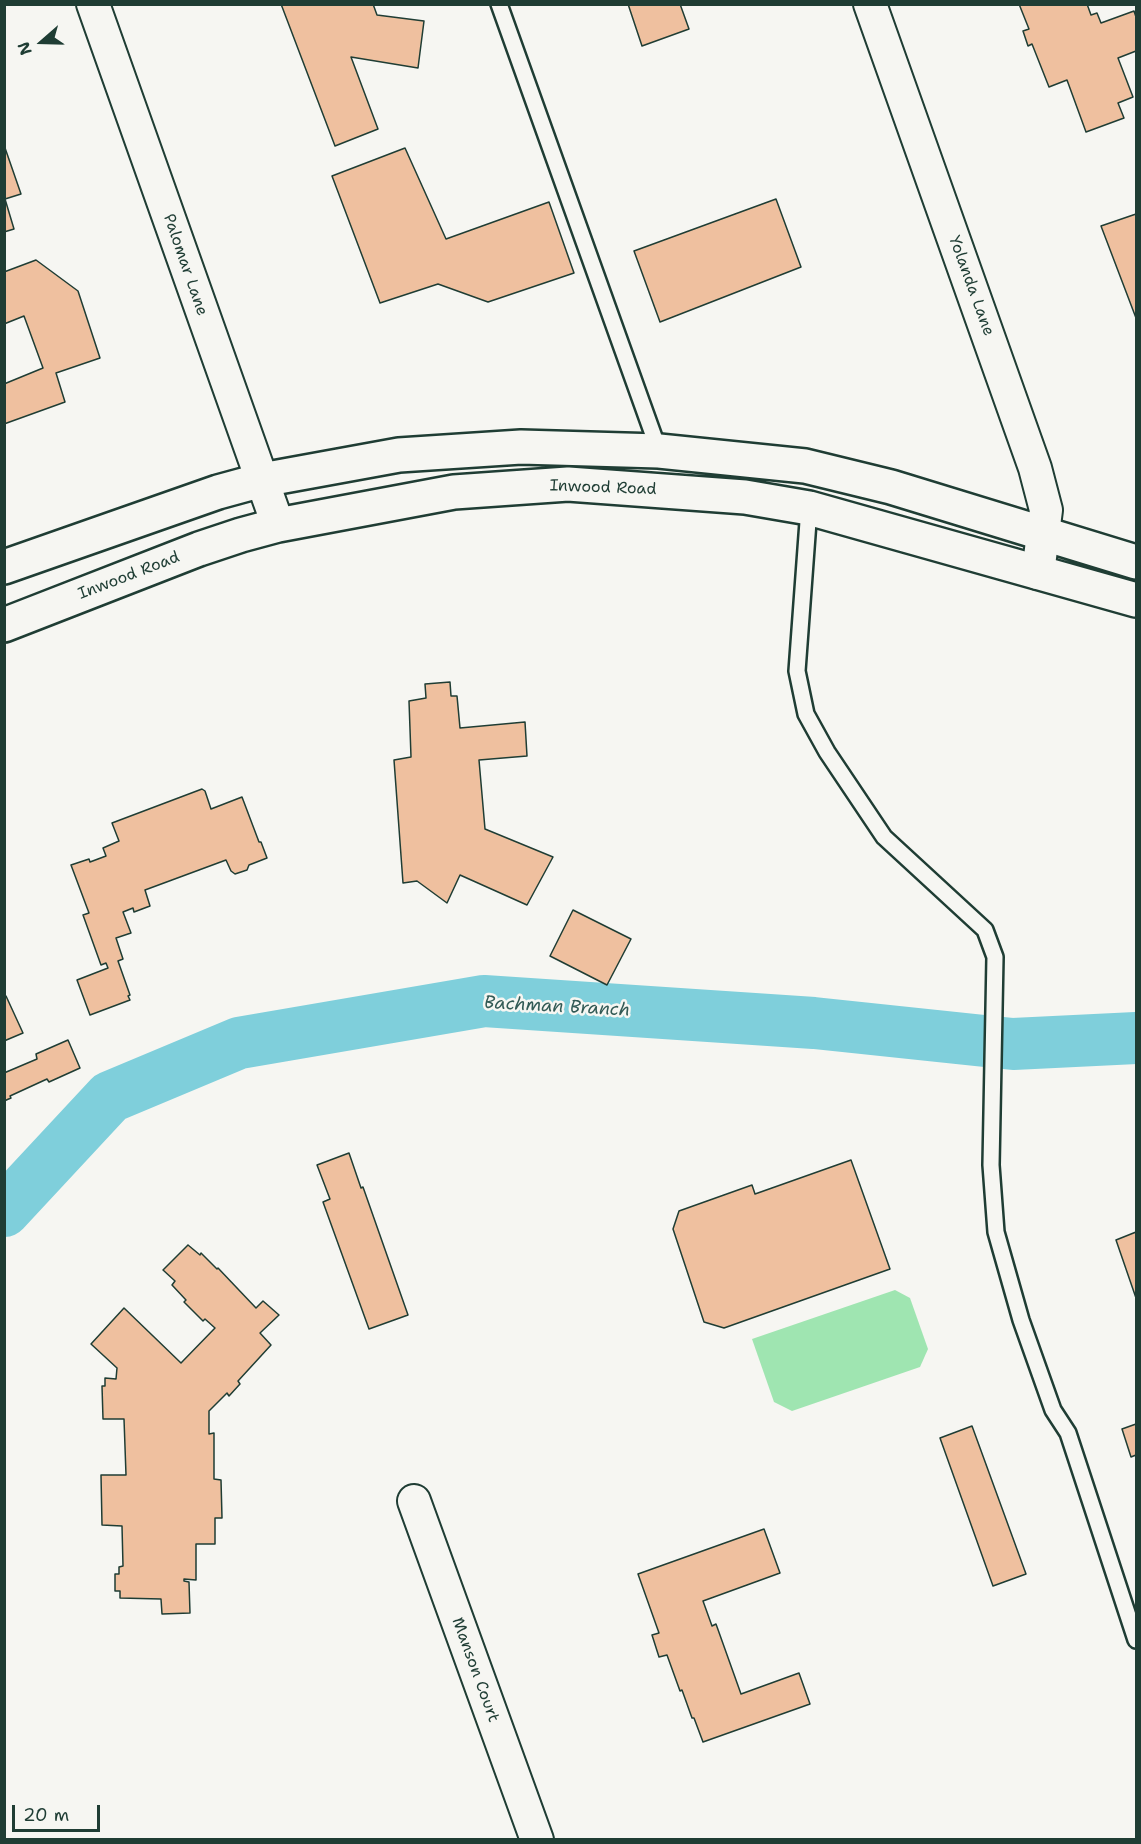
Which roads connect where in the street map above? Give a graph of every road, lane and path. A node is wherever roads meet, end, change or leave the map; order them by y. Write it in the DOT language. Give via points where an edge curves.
graph roads {
  1 [pos="93,4"];
  2 [pos="500,4"];
  3 [pos="870,4"];
  4 [pos="659,451"];
  5 [pos="262,480"];
  6 [pos="659,490"];
  7 [pos="809,508"];
  8 [pos="278,525"];
  9 [pos="1043,533"];
  10 [pos="1137,562"];
  11 [pos="4,567"];
  12 [pos="1038,573"];
  13 [pos="1137,600"];
  14 [pos="4,625"];
  15 [pos="414,1500"];
  16 [pos="1137,1640"];
  17 [pos="537,1839"];
  1 -- 5 [label="street, Palomar Lane"];
  2 -- 4 [label="lane"];
  3 -- 9 [label="street, Yolanda Lane" via="1035,468 1046,510"];
  4 -- 5 [label="main road" via="521,447 399,455"];
  4 -- 6 [label="main road"];
  4 -- 9 [label="main road" via="805,466 891,487"];
  5 -- 8 [label="street, Palomar Lane"];
  5 -- 11 [label="main road"];
  6 -- 7 [label="main road, Inwood Road" via="745,497"];
  6 -- 8 [label="main road, Inwood Road" via="568,484 454,492"];
  7 -- 12 [label="main road, Inwood Road"];
  7 -- 16 [label="lane" via="797,672 806,714 884,837 985,930 995,957 991,1165 996,1232 1021,1320 1053,1410 1068,1433"];
  8 -- 14 [label="main road, Inwood Road" via="199,549"];
  9 -- 10 [label="main road"];
  9 -- 12 [label="street, Yolanda Lane"];
  12 -- 13 [label="main road, Inwood Road"];
  15 -- 17 [label="street, Manson Court"];
}
